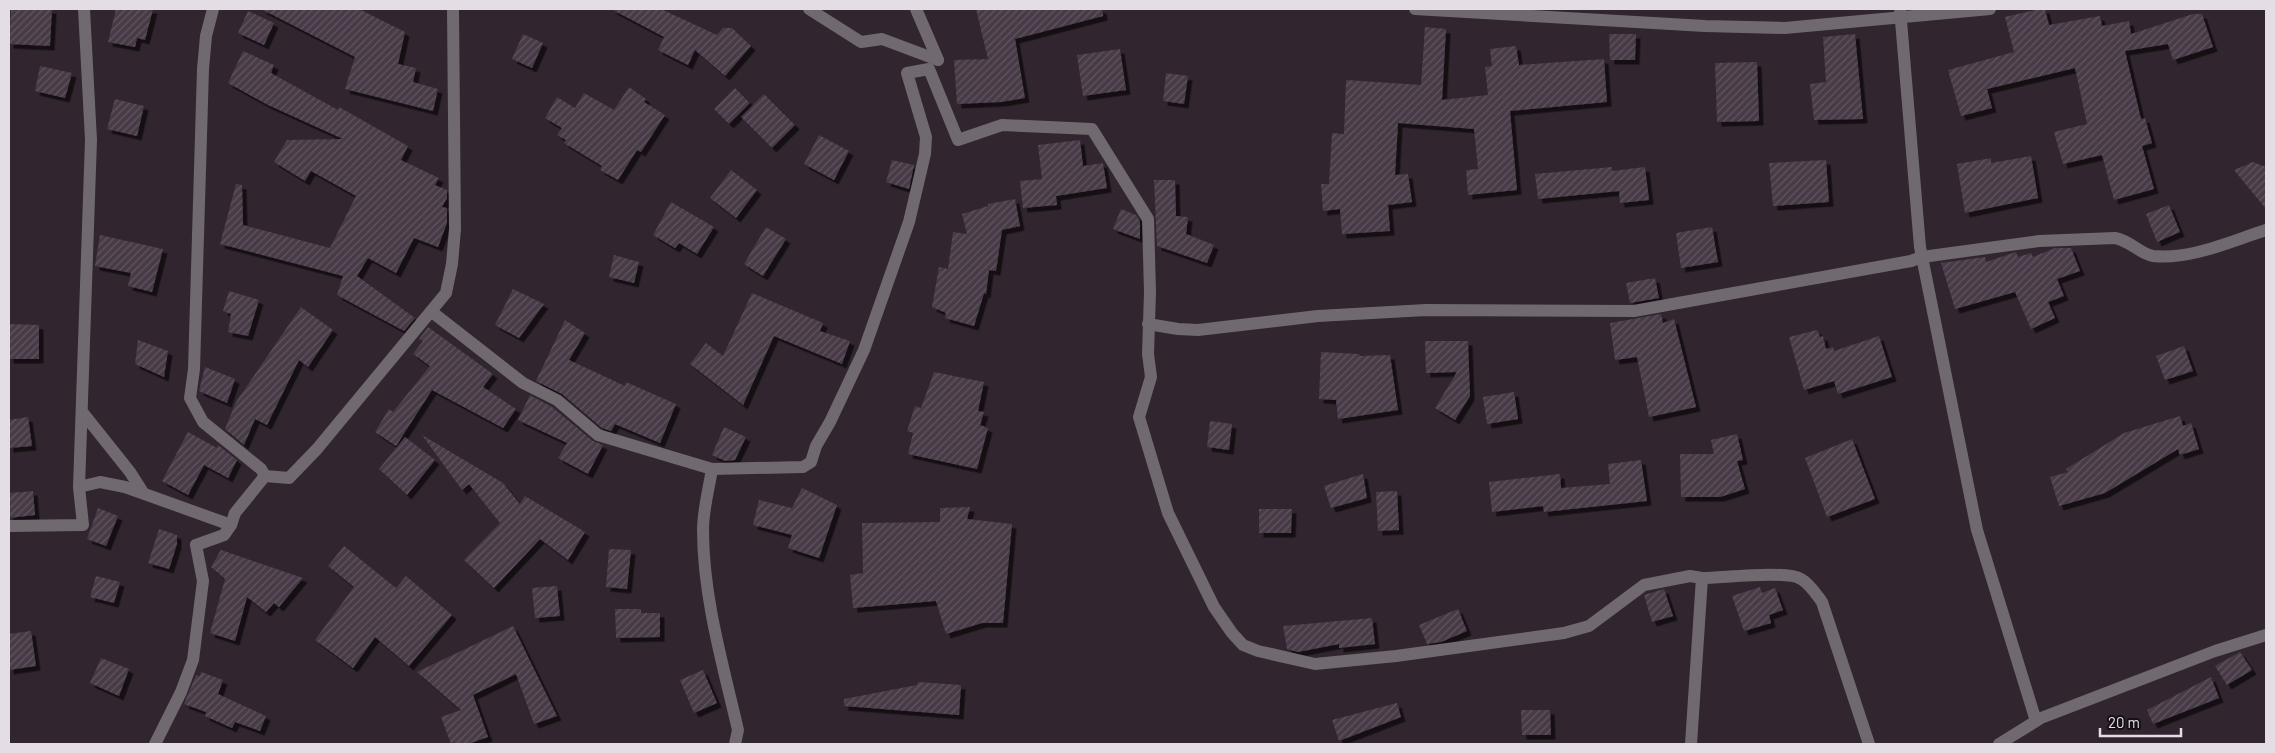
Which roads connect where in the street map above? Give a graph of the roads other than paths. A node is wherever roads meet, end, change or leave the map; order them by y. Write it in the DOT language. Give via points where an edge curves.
graph roads {
  1 [pos="84,9"];
  2 [pos="213,9"];
  3 [pos="453,9"];
  4 [pos="809,9"];
  5 [pos="916,9"];
  6 [pos="1415,9"];
  7 [pos="1990,9"];
  8 [pos="1900,13"];
  9 [pos="2266,230"];
  10 [pos="1922,257"];
  11 [pos="432,312"];
  12 [pos="1148,324"];
  13 [pos="83,413"];
  14 [pos="712,469"];
  15 [pos="265,476"];
  16 [pos="79,487"];
  17 [pos="142,491"];
  18 [pos="232,525"];
  19 [pos="9,526"];
  20 [pos="1702,578"];
  21 [pos="2266,635"];
  22 [pos="2036,721"];
  23 [pos="155,744"];
  24 [pos="735,744"];
  25 [pos="1691,744"];
  26 [pos="1869,744"];
  27 [pos="1999,744"];
  1 -- 13 [label="street" via="91,140"];
  2 -- 15 [label="street" via="203,69 194,369 190,398 203,422 261,469"];
  3 -- 11 [label="street" via="455,230 446,293"];
  4 -- 5 [label="street" via="861,42 882,39 938,60"];
  6 -- 8 [label="street" via="1776,28"];
  7 -- 8 [label="street"];
  8 -- 10 [label="street" via="1917,230"];
  9 -- 10 [label="street" via="2173,256 2151,256 2126,240 2115,238 2039,240"];
  10 -- 12 [label="street" via="1634,311 1426,310 1328,315 1198,330"];
  10 -- 22 [label="street" via="1977,530"];
  11 -- 14 [label="street" via="523,383 557,400 598,435"];
  11 -- 15 [label="street" via="289,478"];
  12 -- 14 [label="street" via="1148,219 1092,129 1002,125 958,140 929,69 908,73 926,137 909,222 864,350 811,462 803,467"];
  12 -- 20 [label="street" via="1151,377 1139,418 1168,513 1214,607 1243,645 1316,664 1564,633 1589,626 1644,586 1690,576"];
  13 -- 16 [label="street"];
  13 -- 17 [label="street"];
  14 -- 24 [label="street" via="703,528 706,568 714,624 738,730"];
  15 -- 18 [label="street" via="235,512"];
  16 -- 17 [label="street" via="100,482"];
  16 -- 19 [label="street" via="83,525"];
  17 -- 18 [label="street"];
  18 -- 23 [label="street" via="224,535 196,545 203,581 193,660"];
  20 -- 25 [label="street"];
  20 -- 26 [label="street" via="1786,575 1800,578 1810,586 1822,602"];
  21 -- 22 [label="street" via="2215,650"];
  22 -- 27 [label="street"];
}
